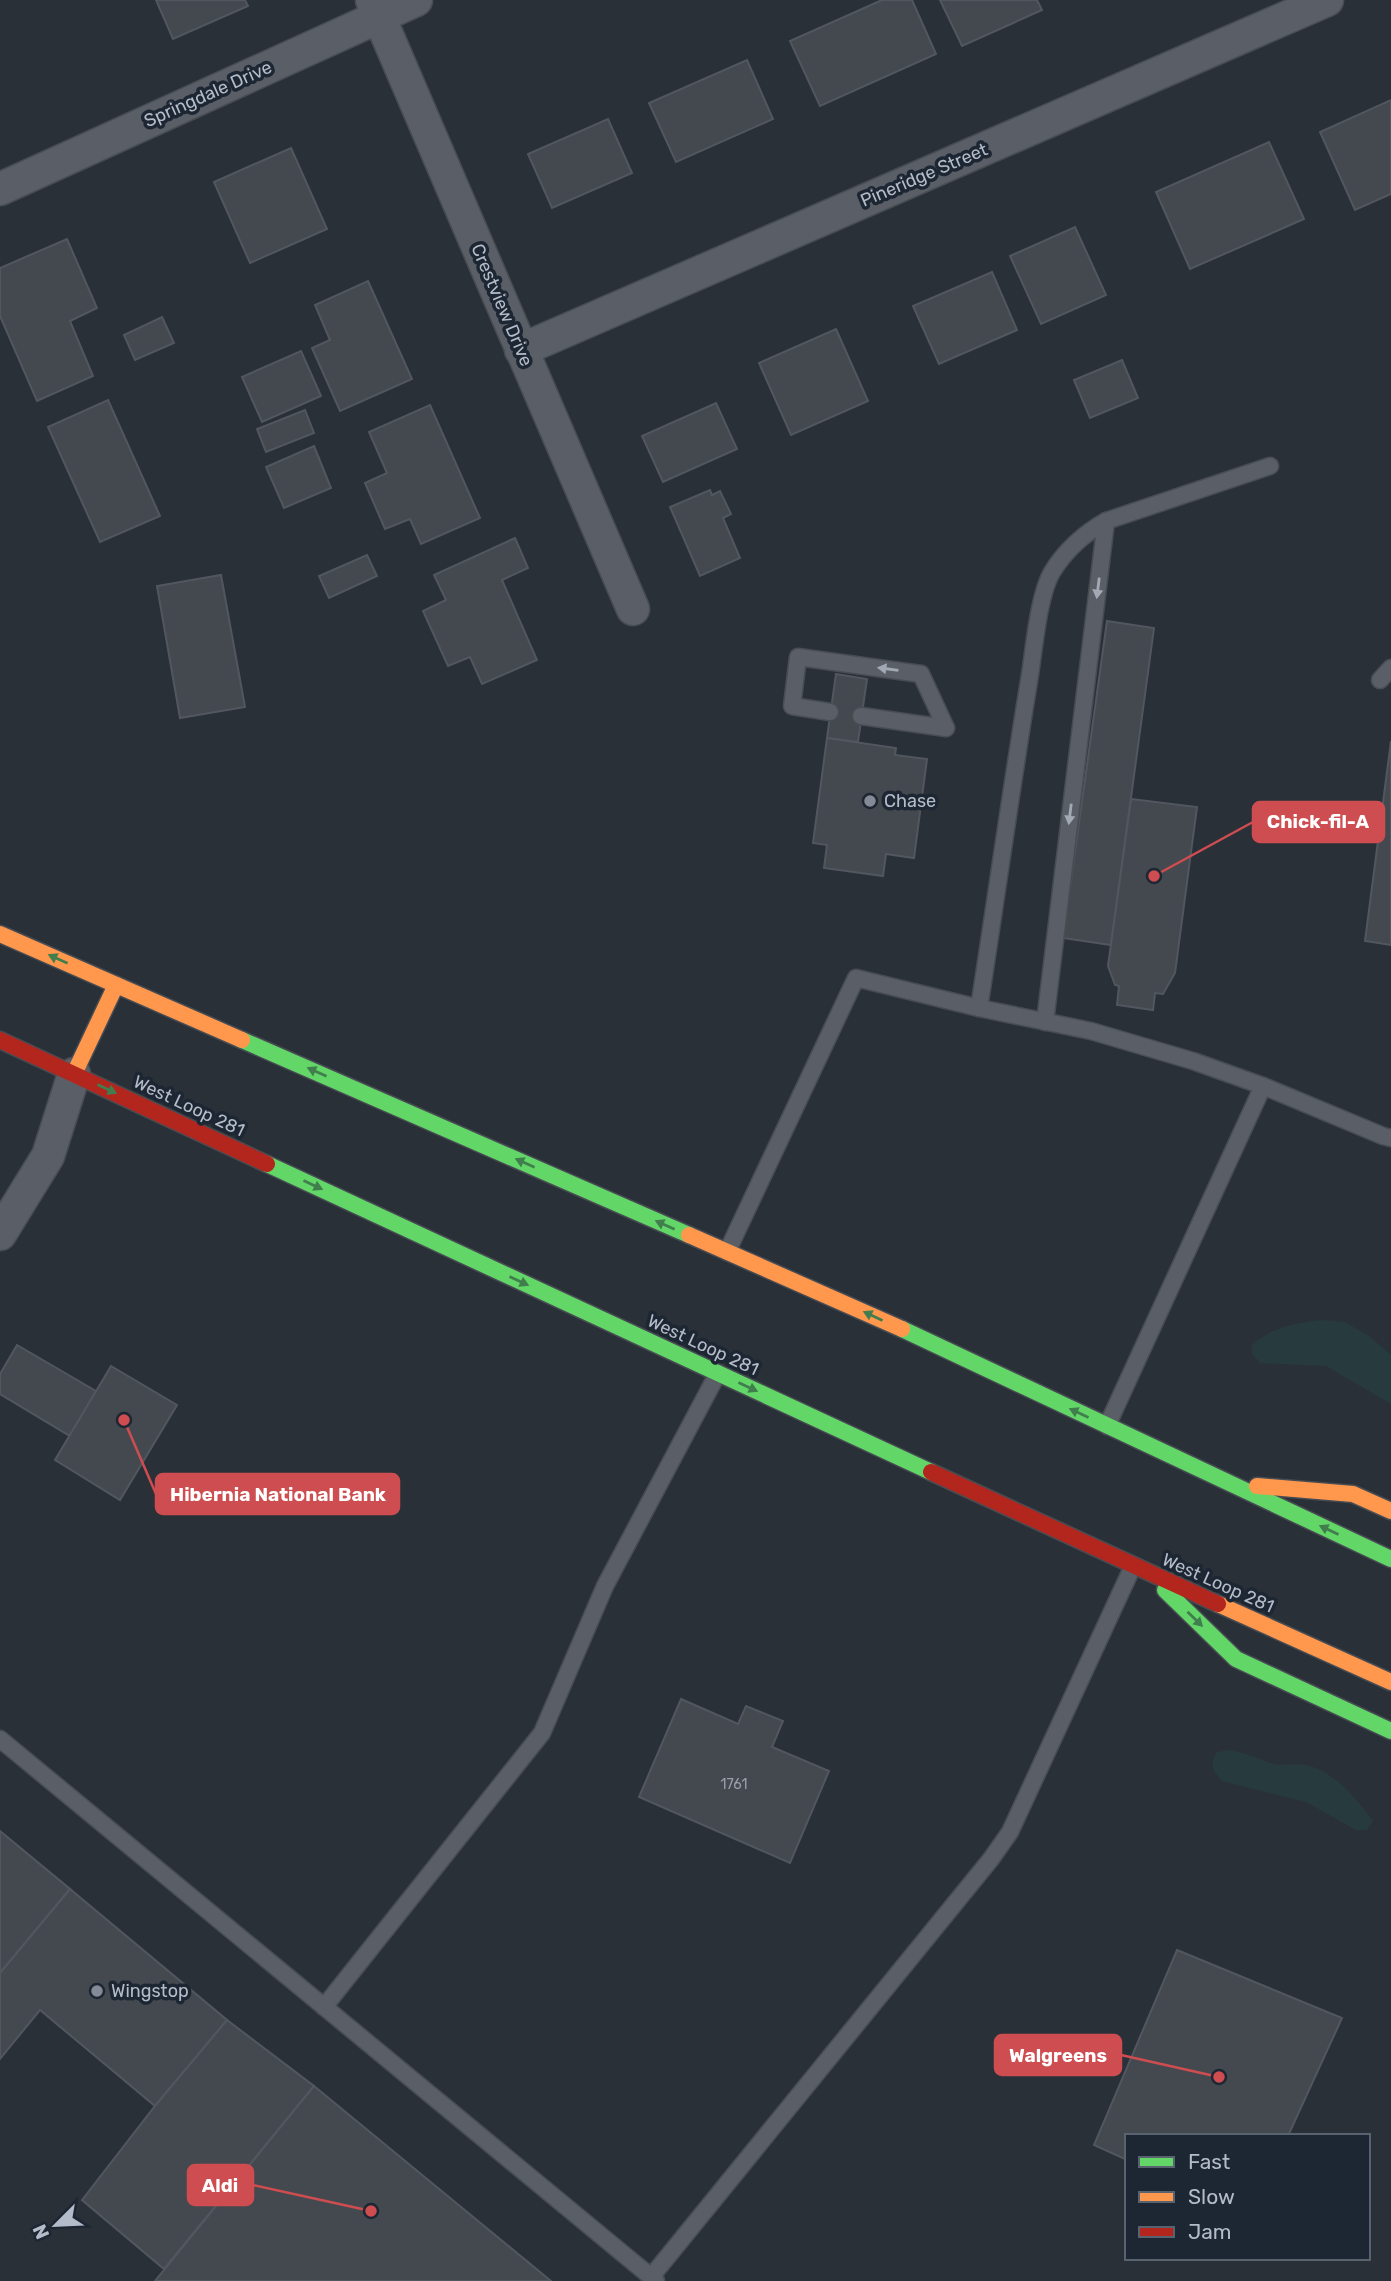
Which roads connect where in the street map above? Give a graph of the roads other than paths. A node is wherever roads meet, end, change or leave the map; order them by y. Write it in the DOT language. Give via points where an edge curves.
graph roads {
  1 [pos="416,0"];
  2 [pos="1326,0"];
  3 [pos="375,8"];
  4 [pos="0,189"];
  5 [pos="521,350"];
  6 [pos="1270,466"];
  7 [pos="1106,521"];
  8 [pos="633,609"];
  9 [pos="830,712"];
  10 [pos="861,716"];
  11 [pos="0,934"];
  12 [pos="116,985"];
  13 [pos="979,1009"];
  14 [pos="1045,1022"];
  15 [pos="0,1040"];
  16 [pos="74,1073"];
  17 [pos="1263,1086"];
  18 [pos="1391,1138"];
  19 [pos="0,1234"];
  20 [pos="727,1252"];
  21 [pos="718,1373"];
  22 [pos="1107,1426"];
  23 [pos="1229,1484"];
  24 [pos="1391,1511"];
  25 [pos="1391,1559"];
  26 [pos="1139,1569"];
  27 [pos="1391,1682"];
  28 [pos="1391,1731"];
  29 [pos="0,1739"];
  30 [pos="324,2007"];
  31 [pos="653,2279"];
  1 -- 3 [label="street, Springdale Drive"];
  2 -- 5 [label="street, Pineridge Street"];
  3 -- 4 [label="street, Springdale Drive"];
  3 -- 5 [label="street, Crestview Drive"];
  5 -- 8 [label="street, Crestview Drive"];
  6 -- 7 [label="lane"];
  7 -- 13 [label="lane" via="1076,543 1046,586"];
  7 -- 14 [label="lane, one-way"];
  10 -- 9 [label="lane, one-way" via="946,727 921,674 797,657 792,706"];
  12 -- 11 [label="highway, one-way"];
  12 -- 16 [label="highway"];
  20 -- 12 [label="highway, one-way"];
  13 -- 14 [label="lane"];
  13 -- 20 [label="lane" via="856,978"];
  14 -- 17 [label="lane" via="1091,1031"];
  15 -- 16 [label="highway, West Loop 281"];
  16 -- 19 [label="street" via="48,1156"];
  16 -- 21 [label="highway, West Loop 281, one-way"];
  17 -- 18 [label="lane"];
  17 -- 22 [label="lane"];
  22 -- 20 [label="highway, one-way"];
  21 -- 26 [label="highway, West Loop 281, one-way"];
  21 -- 30 [label="lane" via="605,1586 542,1733"];
  22 -- 23 [label="highway"];
  23 -- 24 [label="highway" via="1353,1494"];
  25 -- 23 [label="highway, one-way"];
  26 -- 27 [label="highway, West Loop 281"];
  26 -- 28 [label="highway, one-way" via="1236,1659"];
  26 -- 31 [label="lane" via="1010,1832"];
  29 -- 30 [label="lane"];
  30 -- 31 [label="lane"];
}
